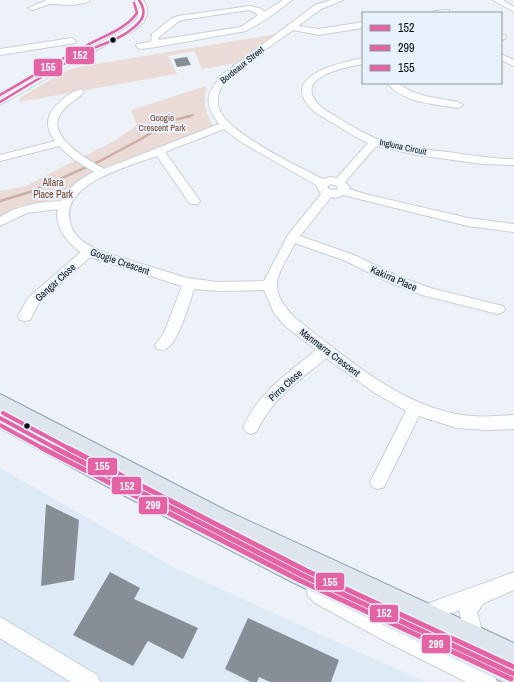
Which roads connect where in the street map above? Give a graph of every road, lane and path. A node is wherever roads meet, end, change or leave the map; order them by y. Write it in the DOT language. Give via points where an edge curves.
graph roads {
  1 [pos="86,0"];
  2 [pos="288,0"];
  3 [pos="339,0"];
  4 [pos="497,0"];
  5 [pos="140,2"];
  6 [pos="33,8"];
  7 [pos="514,10"];
  8 [pos="264,17"];
  9 [pos="362,25"];
  10 [pos="291,27"];
  11 [pos="72,41"];
  12 [pos="156,44"];
  13 [pos="140,46"];
  14 [pos="0,52"];
  15 [pos="502,57"];
  16 [pos="362,61"];
  17 [pos="514,63"];
  18 [pos="393,84"];
  19 [pos="79,92"];
  20 [pos="0,102"];
  21 [pos="458,105"];
  22 [pos="225,125"];
  23 [pos="375,142"];
  24 [pos="60,143"];
  25 [pos="158,150"];
  26 [pos="0,158"];
  27 [pos="514,162"];
  28 [pos="101,172"];
  29 [pos="341,186"];
  30 [pos="325,189"];
  31 [pos="194,201"];
  32 [pos="65,205"];
  33 [pos="0,222"];
  34 [pos="514,228"];
  35 [pos="292,238"];
  36 [pos="89,251"];
  37 [pos="190,283"];
  38 [pos="270,285"];
  39 [pos="498,309"];
  40 [pos="25,316"];
  41 [pos="162,345"];
  42 [pos="326,350"];
  43 [pos="0,402"];
  44 [pos="415,409"];
  45 [pos="0,418"];
  46 [pos="514,422"];
  47 [pos="251,427"];
  48 [pos="378,482"];
  49 [pos="302,575"];
  50 [pos="514,581"];
  51 [pos="476,596"];
  52 [pos="424,615"];
  53 [pos="0,628"];
  54 [pos="474,638"];
  55 [pos="514,656"];
  56 [pos="514,674"];
  57 [pos="90,682"];
  58 [pos="487,682"];
  1 -- 6 [label="street" via="74,3 49,2"];
  2 -- 8 [label="street"];
  3 -- 10 [label="street, Bordeaux Street" via="318,7"];
  4 -- 7 [label="street"];
  5 -- 20 [label="street" via="144,12 141,20 129,31"];
  8 -- 12 [label="street" via="243,29"];
  8 -- 12 [label="street" via="259,11 250,8 181,18 155,36"];
  9 -- 10 [label="street" via="320,32"];
  10 -- 22 [label="street, Bordeaux Street" via="219,83 215,89 213,103 218,117"];
  11 -- 14 [label="street"];
  12 -- 13 [label="street"];
  15 -- 17 [label="street"];
  16 -- 23 [label="street, Ingluna Circuit" via="321,72 309,83 308,94 318,110 353,132"];
  18 -- 21 [label="street" via="411,95"];
  19 -- 24 [label="street" via="54,117 54,130"];
  22 -- 25 [label="street"];
  22 -- 30 [label="street, Bordeaux Street" via="243,139"];
  23 -- 27 [label="street, Ingluna Circuit" via="410,151"];
  23 -- 29 [label="street"];
  24 -- 26 [label="street"];
  24 -- 28 [label="street"];
  25 -- 28 [label="street"];
  25 -- 31 [label="street"];
  28 -- 32 [label="street" via="81,184"];
  29 -- 30 [label="street" via="335,194"];
  29 -- 34 [label="street" via="362,197 468,222"];
  30 -- 35 [label="street"];
  32 -- 33 [label="street" via="33,207"];
  32 -- 36 [label="street, Googie Crescent" via="63,217 66,230"];
  35 -- 38 [label="street" via="277,264"];
  35 -- 39 [label="street, Kakirra Place" via="350,258 427,292"];
  36 -- 37 [label="street, Googie Crescent"];
  36 -- 40 [label="street, Gangar Close" via="34,301"];
  37 -- 38 [label="street, Googie Crescent" via="226,286"];
  37 -- 41 [label="street" via="170,335"];
  38 -- 42 [label="street, Manmarra Crescent" via="280,310 290,322"];
  42 -- 44 [label="street, Manmarra Crescent" via="380,389"];
  42 -- 47 [label="street, Pirra Close" via="273,394"];
  43 -- 52 [label="main road" via="217,517"];
  44 -- 46 [label="street, Manmarra Crescent" via="457,421"];
  44 -- 48 [label="street"];
  45 -- 49 [label="main road"];
  49 -- 56 [label="main road"];
  49 -- 58 [label="street" via="322,596"];
  50 -- 51 [label="street"];
  51 -- 52 [label="street"];
  51 -- 54 [label="street" via="468,610"];
  52 -- 54 [label="main road"];
  53 -- 57 [label="street"];
  54 -- 55 [label="main road"];
}
